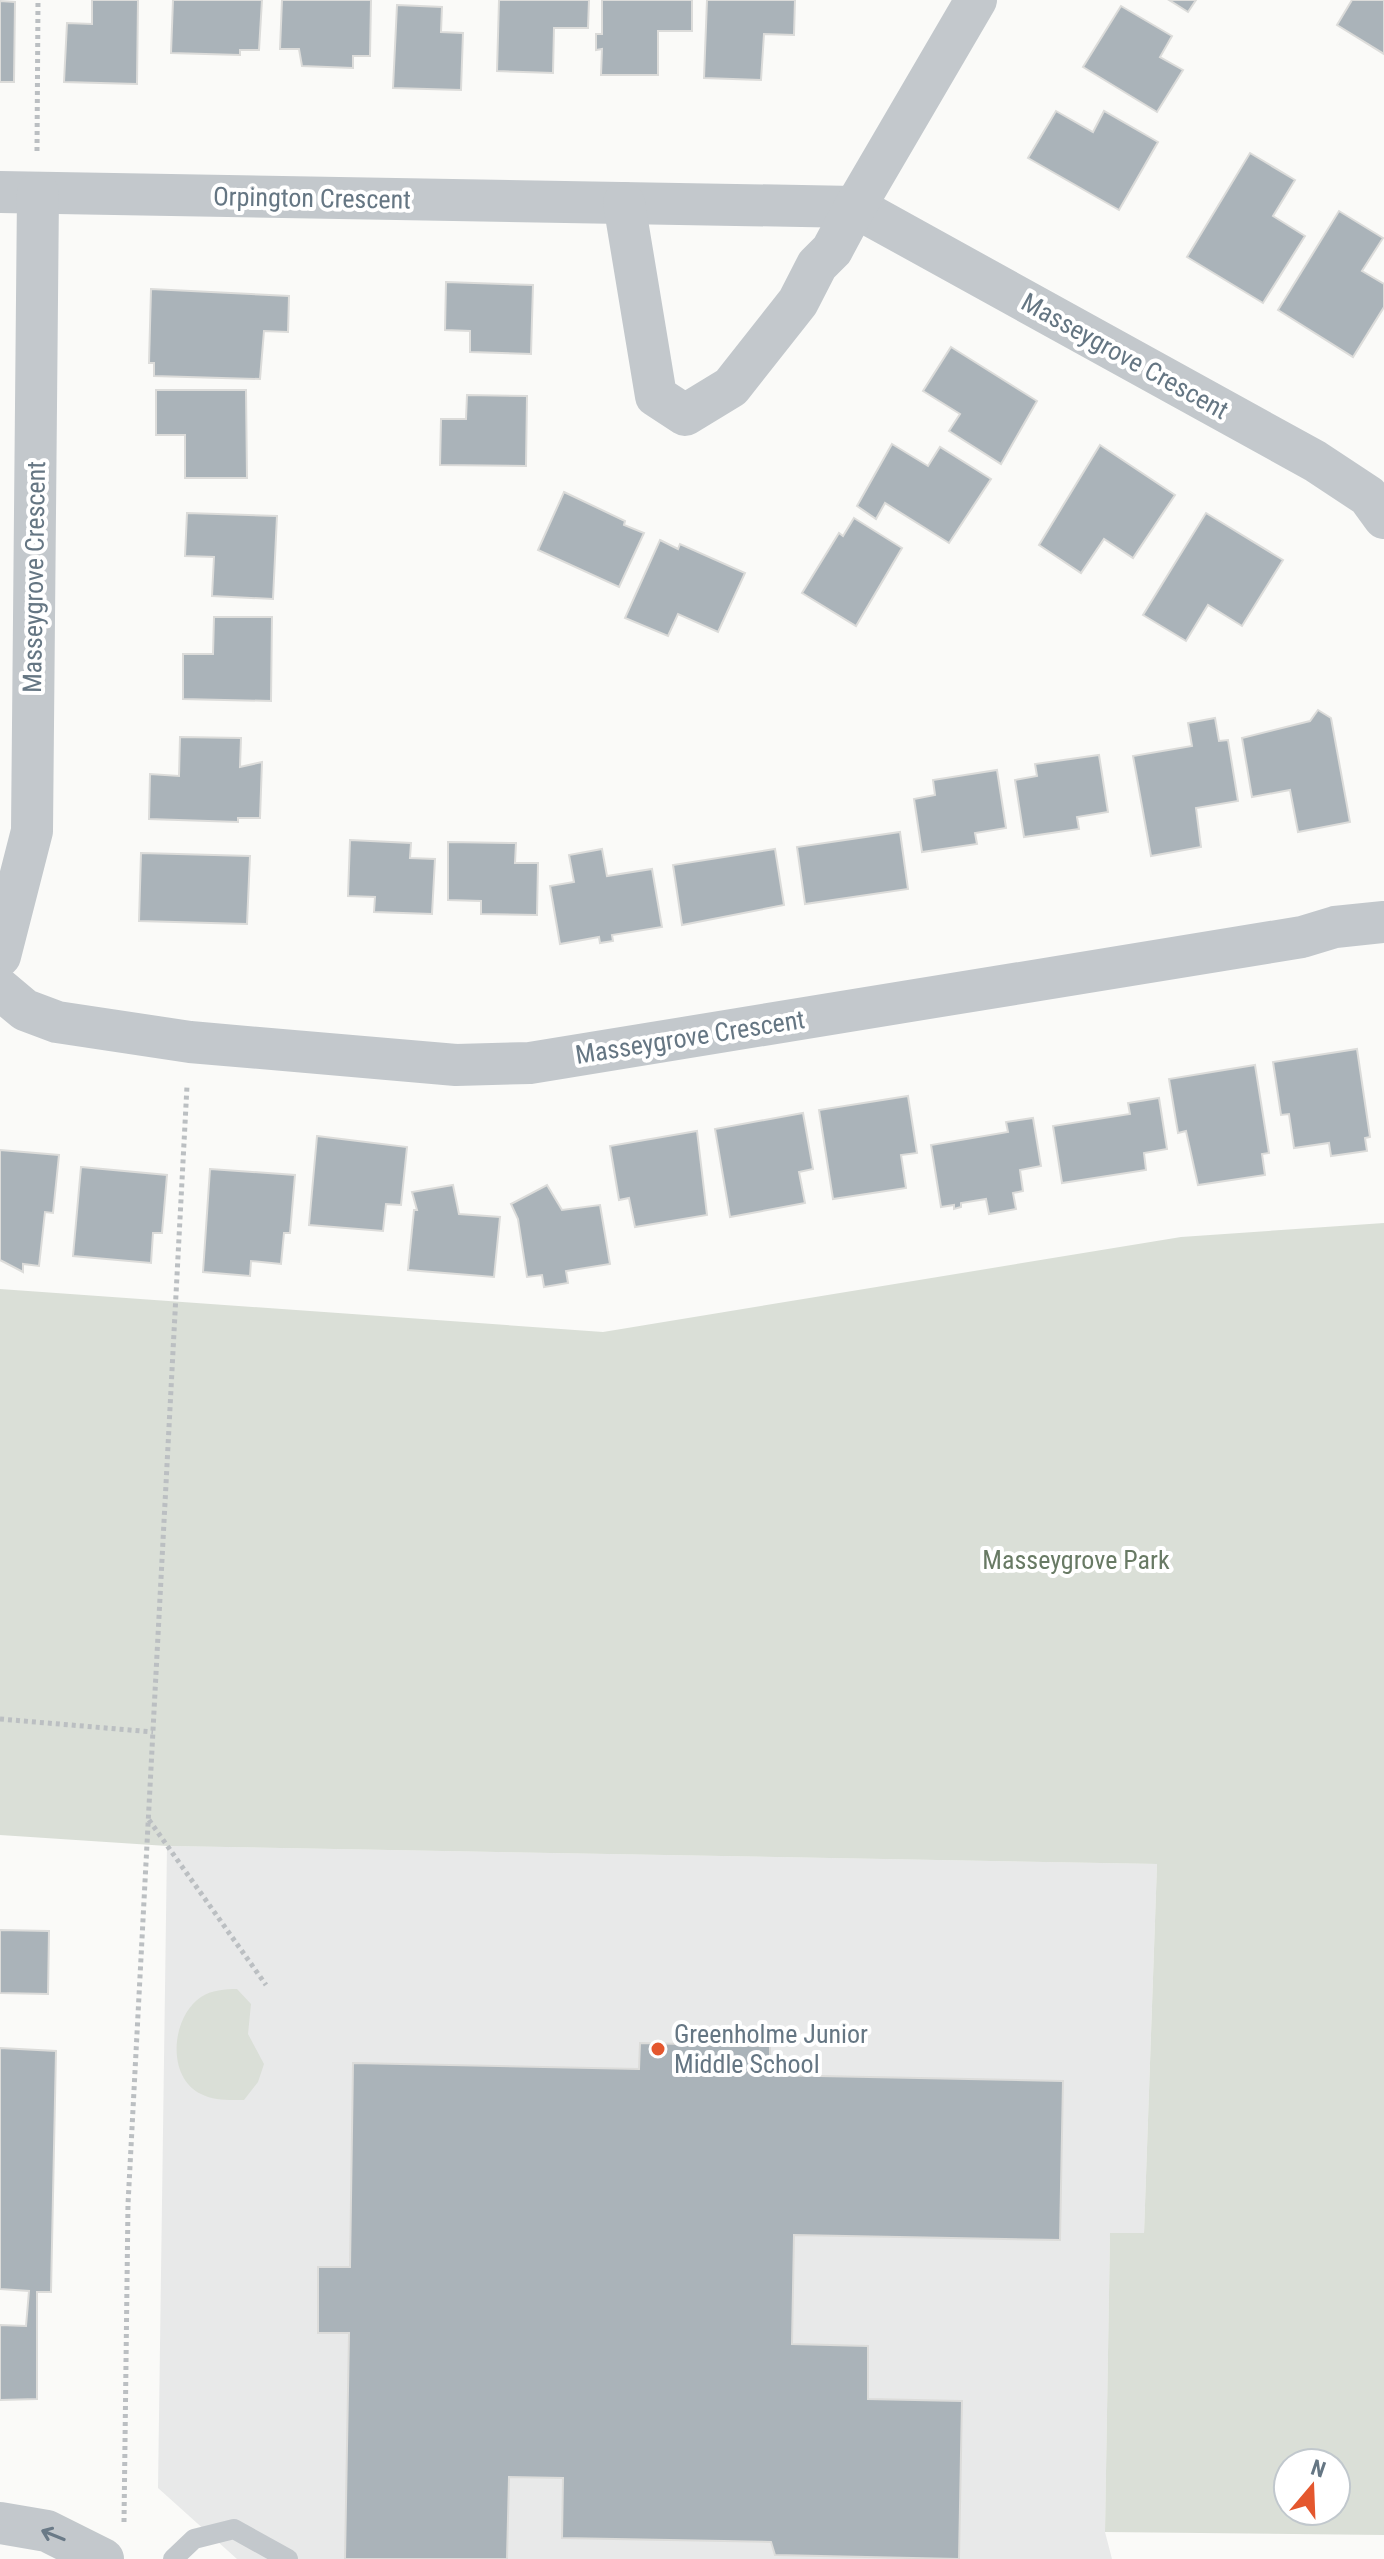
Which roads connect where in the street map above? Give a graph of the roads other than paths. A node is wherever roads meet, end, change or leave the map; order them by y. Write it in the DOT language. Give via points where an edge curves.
graph roads {
  1 [pos="976,0"];
  2 [pos="19,193"];
  3 [pos="624,203"];
  4 [pos="855,207"];
  5 [pos="1384,518"];
  6 [pos="1384,922"];
  7 [pos="0,956"];
  8 [pos="0,989"];
  9 [pos="0,2523"];
  10 [pos="113,2544"];
  11 [pos="173,2559"];
  12 [pos="288,2559"];
  1 -- 4 [label="street"];
  2 -- 3 [label="street, Orpington Crescent"];
  2 -- 7 [label="street, Masseygrove Crescent" via="32,831"];
  3 -- 4 [label="street, Orpington Crescent"];
  3 -- 4 [label="street" via="656,396 685,415 731,387 798,302"];
  4 -- 5 [label="street, Masseygrove Crescent" via="1315,461 1368,496"];
  6 -- 8 [label="street, Masseygrove Crescent" via="530,1063 456,1065 190,1042 57,1022 25,1010"];
  10 -- 9 [label="street, one-way"];
  11 -- 12 [label="lane" via="194,2539 234,2529"];
}
